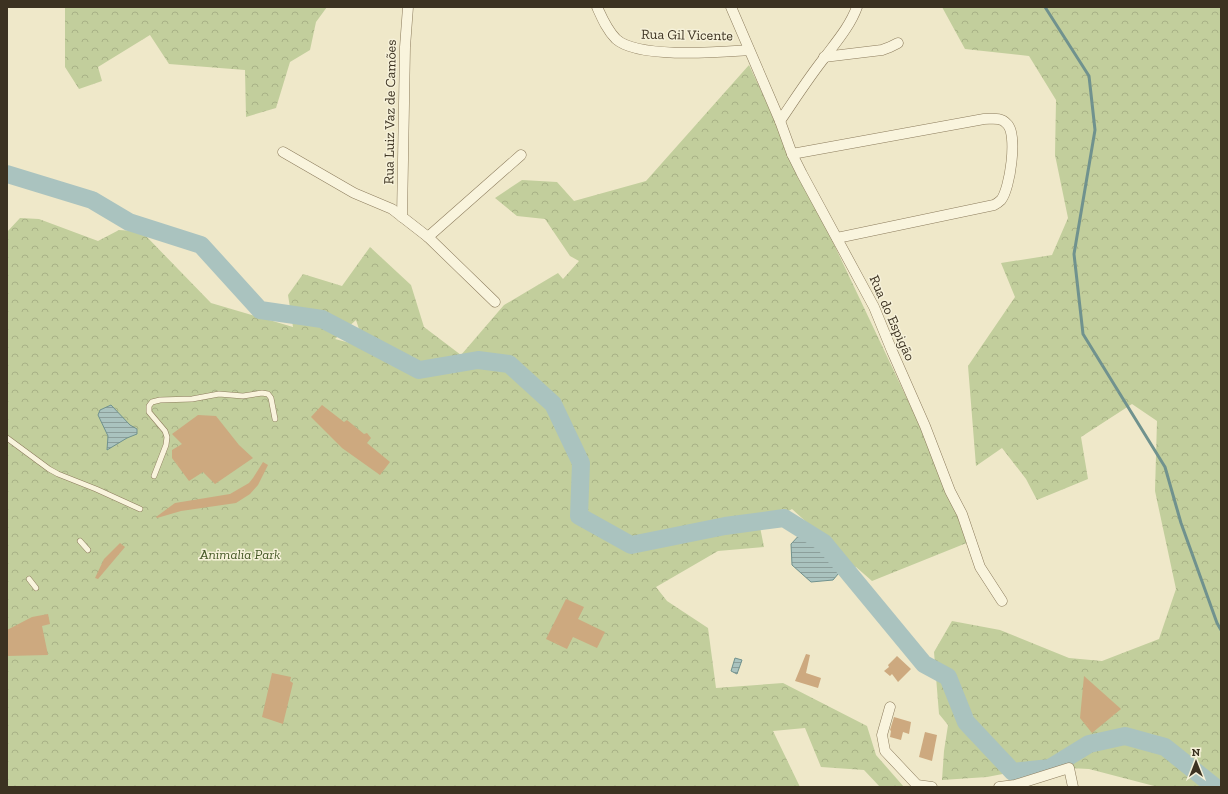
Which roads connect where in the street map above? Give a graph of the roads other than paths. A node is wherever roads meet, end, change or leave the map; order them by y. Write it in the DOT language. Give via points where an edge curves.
graph roads {
  1 [pos="408,7"];
  2 [pos="597,7"];
  3 [pos="730,7"];
  4 [pos="857,7"];
  5 [pos="898,43"];
  6 [pos="749,50"];
  7 [pos="824,57"];
  8 [pos="780,121"];
  9 [pos="283,152"];
  10 [pos="521,154"];
  11 [pos="792,154"];
  12 [pos="402,217"];
  13 [pos="428,238"];
  14 [pos="837,238"];
  15 [pos="495,302"];
  16 [pos="275,419"];
  17 [pos="7,438"];
  18 [pos="154,476"];
  19 [pos="140,509"];
  20 [pos="80,541"];
  21 [pos="88,550"];
  22 [pos="29,579"];
  23 [pos="36,588"];
  24 [pos="1002,600"];
  25 [pos="890,707"];
  26 [pos="932,787"];
  27 [pos="1000,787"];
  28 [pos="1073,787"];
  1 -- 12 [label="street, Rua Luiz Vaz de Camões" via="404,47"];
  2 -- 6 [label="street, Rua Gil Vicente" via="604,24 616,39 633,48 667,52"];
  3 -- 6 [label="street, Rua do Espigão"];
  4 -- 7 [label="street" via="844,32"];
  5 -- 7 [label="street" via="882,50"];
  6 -- 8 [label="street, Rua do Espigão"];
  7 -- 8 [label="street"];
  8 -- 11 [label="street, Rua do Espigão"];
  9 -- 12 [label="street"];
  10 -- 13 [label="street"];
  11 -- 14 [label="street, Rua do Espigão"];
  11 -- 14 [label="street" via="984,119 997,118 1009,125 1013,141 1009,182 1002,199 994,205"];
  12 -- 13 [label="street"];
  13 -- 15 [label="street"];
  14 -- 24 [label="street, Rua do Espigão" via="874,307 950,491 962,514 980,567"];
  16 -- 18 [label="lane" via="271,398 268,394 262,393 237,396 219,394 152,402 149,412 166,437 166,445"];
  17 -- 19 [label="lane" via="58,474"];
  20 -- 21 [label="lane"];
  22 -- 23 [label="lane"];
  25 -- 26 [label="street" via="882,735 885,751 917,785"];
  27 -- 28 [label="street" via="1015,785 1069,768"];
}
